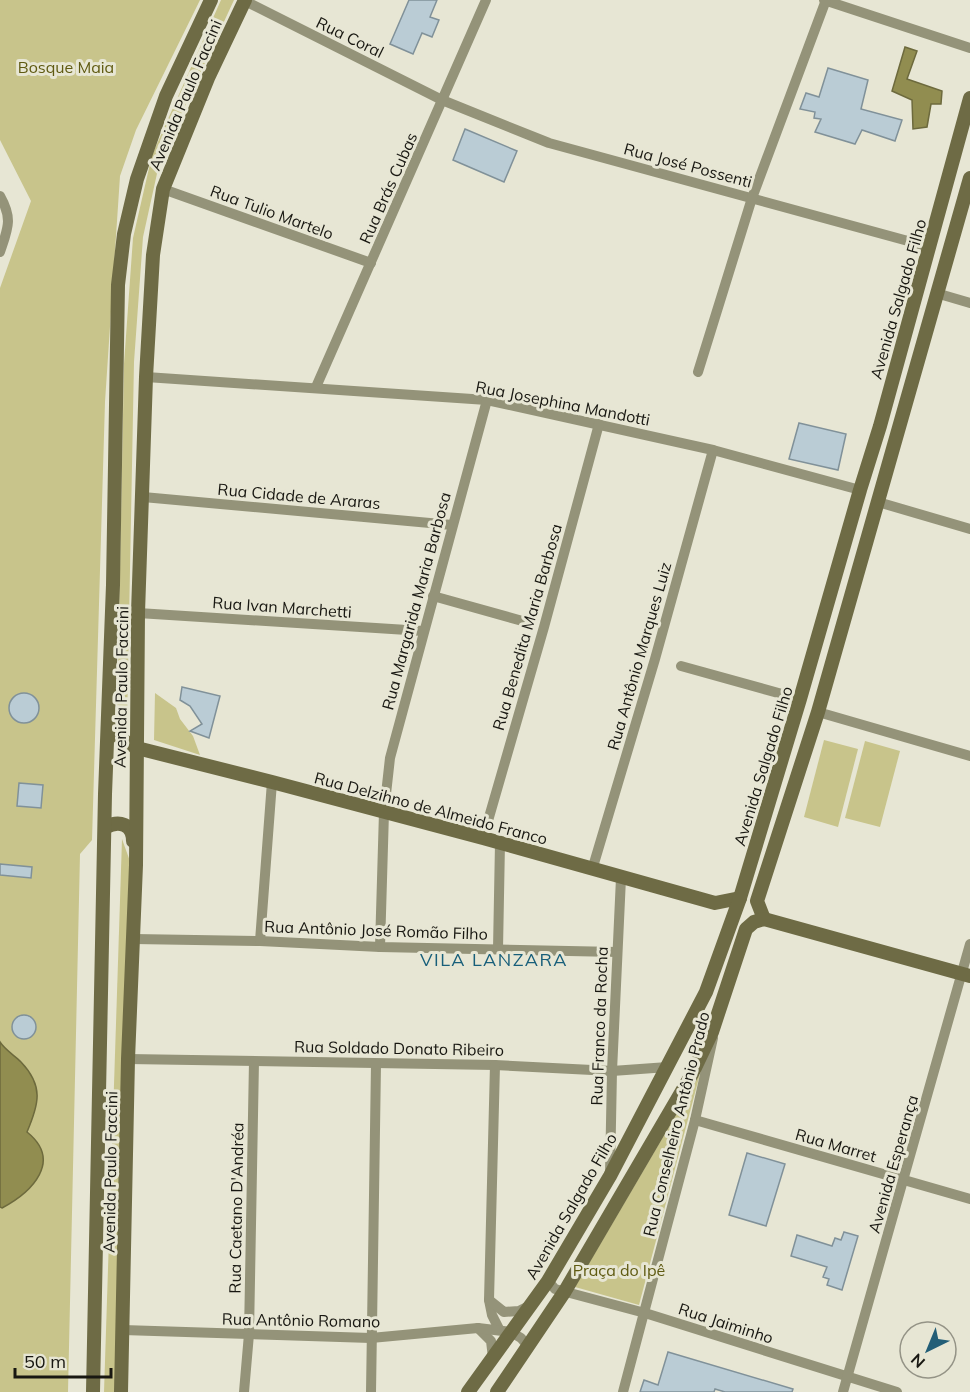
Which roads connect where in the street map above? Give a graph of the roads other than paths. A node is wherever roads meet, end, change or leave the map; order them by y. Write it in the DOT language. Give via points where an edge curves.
graph roads {
  1 [pos="211,0"];
  2 [pos="486,0"];
  3 [pos="825,0"];
  4 [pos="245,1"];
  5 [pos="970,48"];
  6 [pos="970,98"];
  7 [pos="442,100"];
  8 [pos="970,178"];
  9 [pos="163,189"];
  10 [pos="0,196"];
  11 [pos="752,198"];
  12 [pos="930,247"];
  13 [pos="0,252"];
  14 [pos="371,263"];
  15 [pos="936,293"];
  16 [pos="970,303"];
  17 [pos="698,372"];
  18 [pos="146,376"];
  19 [pos="316,387"];
  20 [pos="487,400"];
  21 [pos="599,424"];
  22 [pos="713,450"];
  23 [pos="860,490"];
  24 [pos="143,497"];
  25 [pos="878,502"];
  26 [pos="452,525"];
  27 [pos="970,529"];
  28 [pos="433,596"];
  29 [pos="138,614"];
  30 [pos="526,622"];
  31 [pos="423,631"];
  32 [pos="681,666"];
  33 [pos="800,699"];
  34 [pos="818,712"];
  35 [pos="109,725"];
  36 [pos="136,748"];
  37 [pos="970,756"];
  38 [pos="272,782"];
  39 [pos="384,812"];
  40 [pos="106,827"];
  41 [pos="483,838"];
  42 [pos="500,843"];
  43 [pos="136,865"];
  44 [pos="592,870"];
  45 [pos="621,878"];
  46 [pos="740,898"];
  47 [pos="716,903"];
  48 [pos="764,920"];
  49 [pos="730,928"];
  50 [pos="134,939"];
  51 [pos="260,941"];
  52 [pos="970,944"];
  53 [pos="380,947"];
  54 [pos="498,949"];
  55 [pos="617,952"];
  56 [pos="966,975"];
  57 [pos="721,1002"];
  58 [pos="128,1059"];
  59 [pos="254,1061"];
  60 [pos="376,1064"];
  61 [pos="495,1065"];
  62 [pos="668,1067"];
  63 [pos="612,1071"];
  64 [pos="695,1120"];
  65 [pos="610,1176"];
  66 [pos="905,1180"];
  67 [pos="970,1199"];
  68 [pos="548,1281"];
  69 [pos="566,1291"];
  70 [pos="489,1300"];
  71 [pos="531,1305"];
  72 [pos="645,1313"];
  73 [pos="478,1328"];
  74 [pos="123,1330"];
  75 [pos="505,1331"];
  76 [pos="249,1334"];
  77 [pos="371,1338"];
  78 [pos="529,1347"];
  79 [pos="493,1358"];
  80 [pos="848,1377"];
  81 [pos="93,1392"];
  82 [pos="121,1392"];
  83 [pos="244,1392"];
  84 [pos="371,1392"];
  85 [pos="468,1392"];
  86 [pos="497,1392"];
  87 [pos="623,1392"];
  88 [pos="843,1392"];
  89 [pos="897,1392"];
  1 -- 35 [label="main road, Avenida Paulo Faccini" via="166,96 137,179 124,234 118,285"];
  2 -- 7 [label="street, Rua Brás Cubas"];
  3 -- 5 [label="street"];
  3 -- 11 [label="street"];
  4 -- 7 [label="street, Rua Coral"];
  4 -- 9 [label="main road, Avenida Paulo Faccini" via="208,78"];
  6 -- 12 [label="main road, Avenida Salgado Filho"];
  7 -- 11 [label="street, Rua José Possenti" via="549,143"];
  7 -- 14 [label="street, Rua Brás Cubas"];
  8 -- 15 [label="main road, Avenida Salgado Filho"];
  9 -- 14 [label="street, Rua Tulio Martelo"];
  9 -- 18 [label="main road, Avenida Paulo Faccini" via="153,255"];
  10 -- 13 [label="street" via="9,216"];
  11 -- 12 [label="street, Rua José Possenti"];
  11 -- 17 [label="street"];
  12 -- 23 [label="main road, Avenida Salgado Filho"];
  14 -- 19 [label="street, Rua Brás Cubas"];
  15 -- 16 [label="street"];
  15 -- 25 [label="main road, Avenida Salgado Filho"];
  18 -- 19 [label="street, Rua Josephina Mandotti"];
  18 -- 24 [label="main road, Avenida Paulo Faccini"];
  19 -- 20 [label="street, Rua Josephina Mandotti"];
  20 -- 21 [label="street, Rua Josephina Mandotti"];
  20 -- 26 [label="street, Rua Margarida Maria Barbosa"];
  21 -- 22 [label="street, Rua Josephina Mandotti"];
  21 -- 41 [label="street, Rua Benedita Maria Barbosa"];
  22 -- 23 [label="street, Rua Josephina Mandotti"];
  22 -- 44 [label="street, Rua Antônio Marques Luiz"];
  23 -- 33 [label="main road, Avenida Salgado Filho"];
  24 -- 26 [label="street, Rua Cidade de Araras"];
  24 -- 29 [label="main road, Avenida Paulo Faccini"];
  25 -- 27 [label="street"];
  25 -- 34 [label="main road, Avenida Salgado Filho"];
  26 -- 28 [label="street, Rua Margarida Maria Barbosa"];
  28 -- 30 [label="street"];
  28 -- 31 [label="street, Rua Margarida Maria Barbosa"];
  29 -- 31 [label="street, Rua Ivan Marchetti"];
  29 -- 36 [label="main road, Avenida Paulo Faccini"];
  31 -- 39 [label="street, Rua Margarida Maria Barbosa" via="390,758"];
  32 -- 33 [label="street"];
  33 -- 46 [label="main road, Avenida Salgado Filho"];
  34 -- 37 [label="street"];
  34 -- 48 [label="main road, Avenida Salgado Filho" via="757,901"];
  35 -- 36 [label="main road"];
  35 -- 40 [label="main road, Avenida Paulo Faccini"];
  36 -- 38 [label="main road, Rua Delzihno de Almeido Franco"];
  36 -- 43 [label="main road, Avenida Paulo Faccini"];
  38 -- 39 [label="main road, Rua Delzihno de Almeido Franco"];
  38 -- 51 [label="street"];
  39 -- 41 [label="main road, Rua Delzihno de Almeido Franco"];
  39 -- 53 [label="street, Rua Margarida Maria Barbosa"];
  40 -- 43 [label="main road" via="123,824 130,830"];
  40 -- 81 [label="main road, Avenida Paulo Faccini"];
  41 -- 42 [label="main road, Rua Delzihno de Almeido Franco"];
  42 -- 44 [label="main road, Rua Delzihno de Almeido Franco"];
  42 -- 54 [label="street"];
  43 -- 50 [label="main road, Avenida Paulo Faccini"];
  44 -- 45 [label="main road, Rua Delzihno de Almeido Franco"];
  45 -- 47 [label="main road, Rua Delzihno de Almeido Franco"];
  45 -- 55 [label="street, Rua Franco da Rocha"];
  46 -- 47 [label="main road, Rua Delzihno de Almeido Franco"];
  46 -- 49 [label="main road, Avenida Salgado Filho"];
  47 -- 49 [label="main road"];
  48 -- 56 [label="main road"];
  48 -- 57 [label="main road" via="746,929"];
  49 -- 62 [label="main road, Avenida Salgado Filho" via="706,992"];
  50 -- 51 [label="street, Rua Antônio José Romão Filho"];
  50 -- 58 [label="main road, Avenida Paulo Faccini"];
  51 -- 53 [label="street, Rua Antônio José Romão Filho"];
  52 -- 56 [label="street, Avenida Esperança"];
  53 -- 54 [label="street, Rua Antônio José Romão Filho"];
  54 -- 55 [label="street, Rua Antônio José Romão Filho"];
  55 -- 63 [label="street, Rua Franco da Rocha"];
  56 -- 66 [label="street, Avenida Esperança"];
  57 -- 64 [label="street, Rua Conselheiro Antônio Prado"];
  57 -- 69 [label="main road" via="692,1074"];
  58 -- 59 [label="street, Rua Soldado Donato Ribeiro"];
  58 -- 74 [label="main road, Avenida Paulo Faccini"];
  59 -- 60 [label="street, Rua Soldado Donato Ribeiro"];
  59 -- 76 [label="street, Rua Caetano D'Andréa"];
  60 -- 61 [label="street, Rua Soldado Donato Ribeiro"];
  60 -- 77 [label="street"];
  61 -- 63 [label="street, Rua Soldado Donato Ribeiro"];
  61 -- 70 [label="street"];
  62 -- 63 [label="street, Rua Soldado Donato Ribeiro"];
  62 -- 65 [label="main road, Avenida Salgado Filho"];
  63 -- 65 [label="street, Rua Franco da Rocha"];
  64 -- 66 [label="street, Rua Marret"];
  64 -- 72 [label="street, Rua Conselheiro Antônio Prado"];
  65 -- 68 [label="main road, Avenida Salgado Filho"];
  66 -- 67 [label="street, Rua Marret"];
  66 -- 80 [label="street, Avenida Esperança"];
  68 -- 69 [label="street, Rua Jaiminho" via="555,1289"];
  68 -- 71 [label="main road, Avenida Salgado Filho"];
  69 -- 72 [label="street, Rua Jaiminho"];
  69 -- 78 [label="main road"];
  70 -- 71 [label="street" via="504,1312"];
  70 -- 75 [label="street" via="492,1315"];
  71 -- 75 [label="main road, Avenida Salgado Filho"];
  72 -- 80 [label="street, Rua Jaiminho"];
  72 -- 87 [label="street, Rua Conselheiro Antônio Prado"];
  73 -- 75 [label="street, Rua Antônio Romano"];
  73 -- 77 [label="street, Rua Antônio Romano"];
  73 -- 79 [label="street" via="490,1341"];
  74 -- 76 [label="street, Rua Antônio Romano"];
  74 -- 82 [label="main road, Avenida Paulo Faccini"];
  75 -- 78 [label="street" via="521,1338"];
  75 -- 79 [label="main road, Avenida Salgado Filho"];
  76 -- 77 [label="street, Rua Antônio Romano"];
  76 -- 83 [label="street, Rua Caetano D'Andréa"];
  77 -- 84 [label="street"];
  78 -- 86 [label="main road"];
  79 -- 85 [label="main road, Avenida Salgado Filho"];
  80 -- 88 [label="street, Avenida Esperança"];
  80 -- 89 [label="street, Rua Jaiminho"];
}
